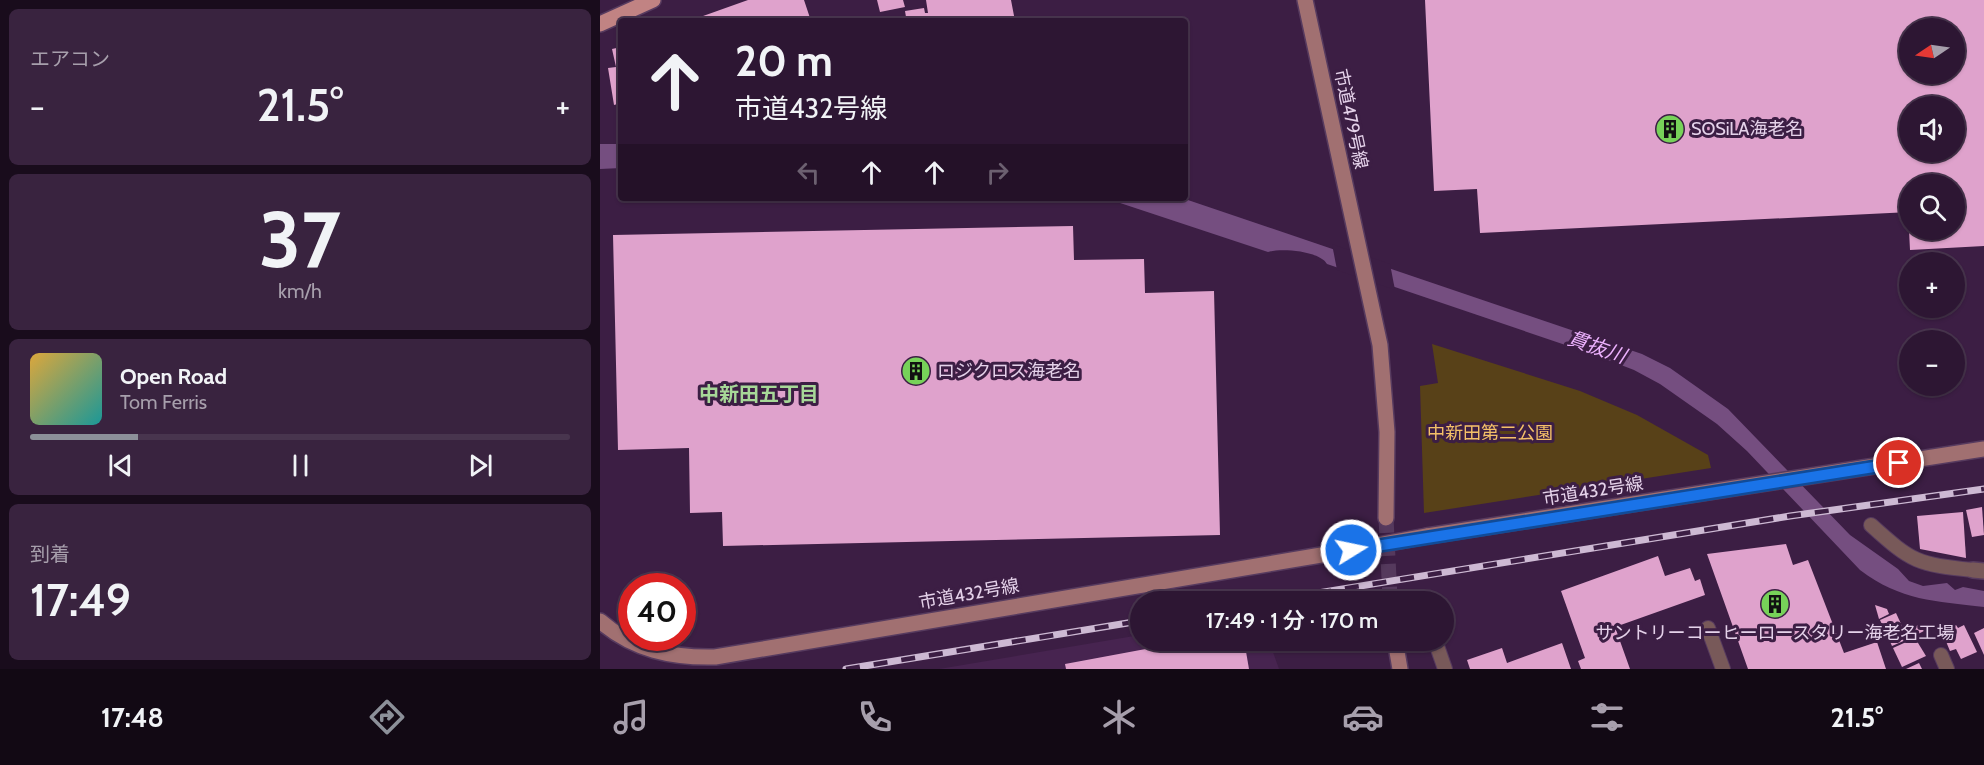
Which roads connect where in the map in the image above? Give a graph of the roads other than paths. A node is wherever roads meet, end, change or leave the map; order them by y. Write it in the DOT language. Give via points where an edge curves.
graph roads {
  1 [pos="653,0"];
  2 [pos="1305,0"];
  3 [pos="600,24"];
  4 [pos="1984,449"];
  5 [pos="1386,518"];
  6 [pos="1871,525"];
  7 [pos="1978,571"];
  8 [pos="600,621"];
  9 [pos="1708,628"];
  10 [pos="1397,651"];
  11 [pos="1439,651"];
  12 [pos="1941,655"];
  13 [pos="1400,669"];
  14 [pos="1445,669"];
  15 [pos="1722,669"];
  16 [pos="1947,669"];
  1 -- 3 [label="main road"];
  2 -- 5 [label="street, 市道479号線" via="1380,345 1387,432"];
  4 -- 8 [label="street, 市道432号線, bridge" via="1427,536 715,657 669,655 642,648"];
  6 -- 7 [label="lane" via="1905,555 1926,565"];
  9 -- 15 [label="lane"];
  10 -- 13 [label="street"];
  11 -- 14 [label="lane"];
  12 -- 16 [label="lane"];
}
